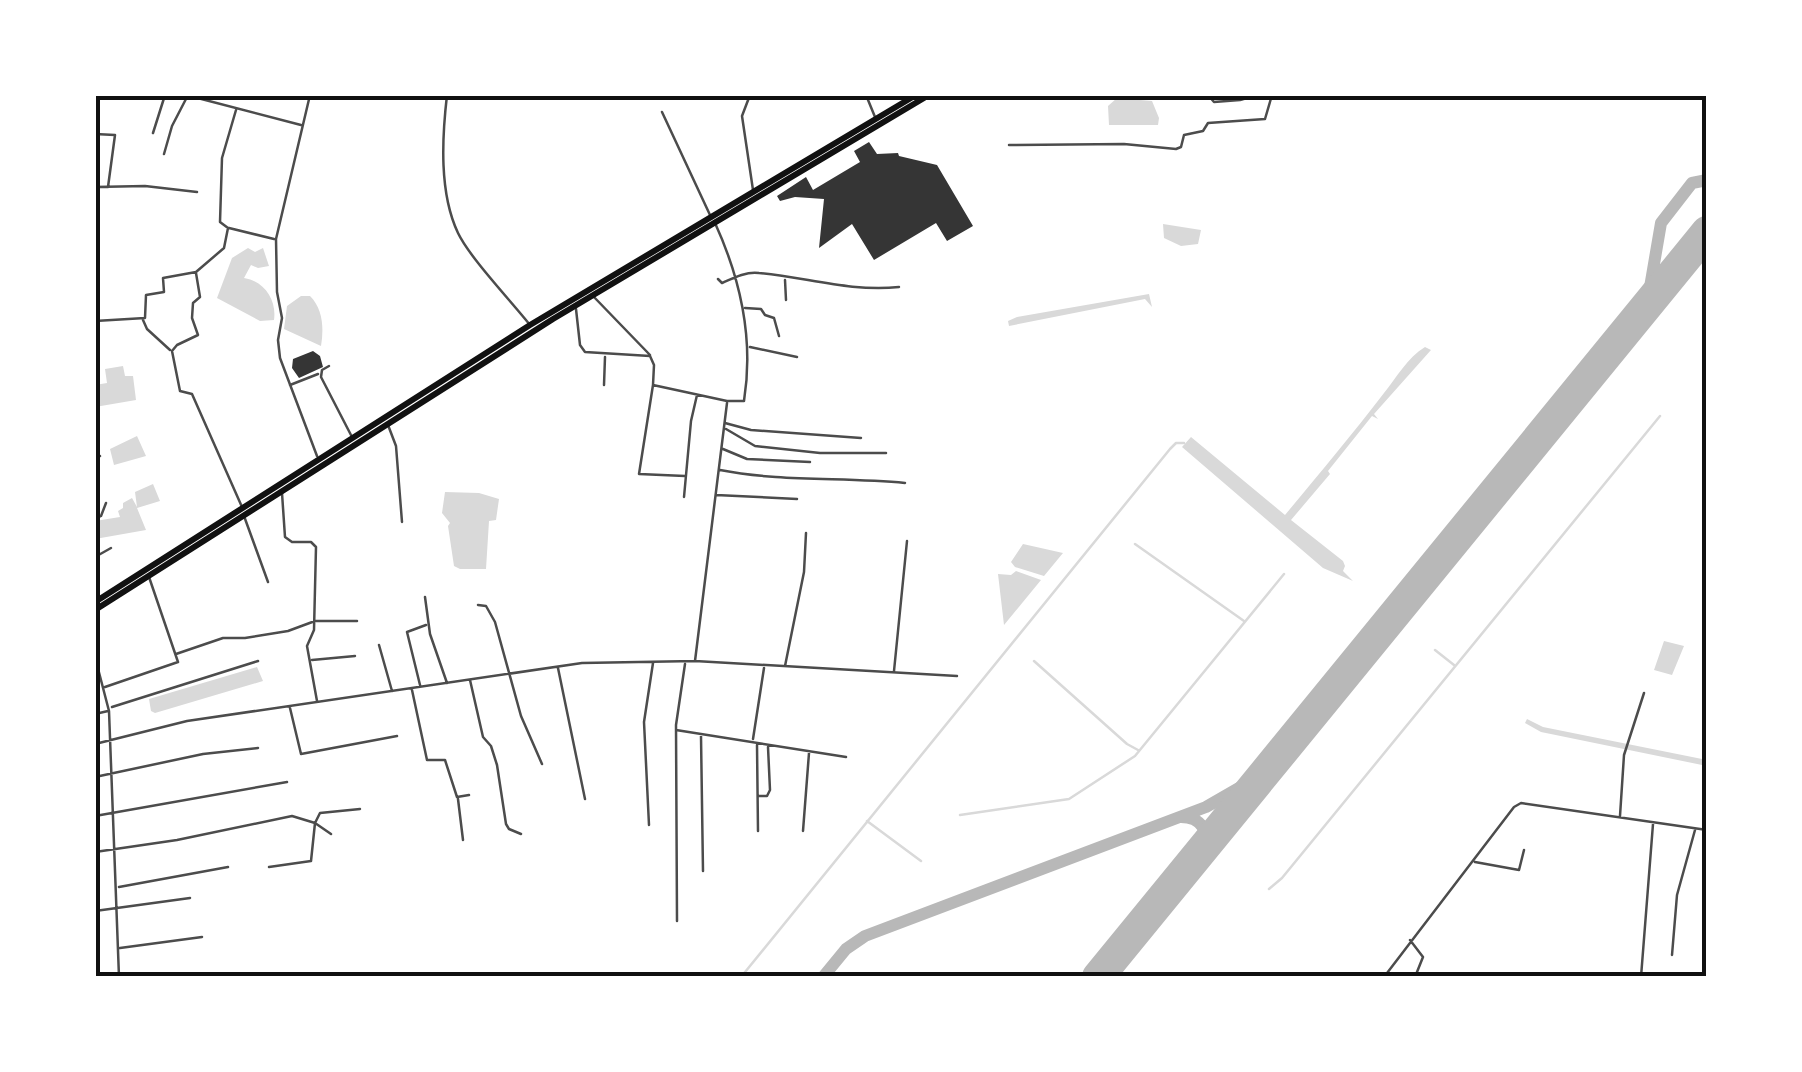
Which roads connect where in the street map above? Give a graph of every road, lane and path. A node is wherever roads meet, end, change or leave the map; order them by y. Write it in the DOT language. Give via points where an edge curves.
graph roads {
  1 [pos="165,95"];
  2 [pos="187,95"];
  3 [pos="223,95"];
  4 [pos="310,95"];
  5 [pos="750,95"];
  6 [pos="866,95"];
  7 [pos="916,95"];
  8 [pos="928,95"];
  9 [pos="1208,95"];
  10 [pos="1258,95"];
  11 [pos="1272,95"];
  12 [pos="448,96"];
  13 [pos="1239,98"];
  14 [pos="220,105"];
  15 [pos="236,110"];
  16 [pos="662,112"];
  17 [pos="876,119"];
  18 [pos="301,125"];
  19 [pos="153,133"];
  20 [pos="95,134"];
  21 [pos="1010,145"];
  22 [pos="164,154"];
  23 [pos="95,187"];
  24 [pos="108,187"];
  25 [pos="197,192"];
  26 [pos="753,192"];
  27 [pos="712,219"];
  28 [pos="228,228"];
  29 [pos="681,238"];
  30 [pos="276,239"];
  31 [pos="196,272"];
  32 [pos="736,276"];
  33 [pos="785,278"];
  34 [pos="718,279"];
  35 [pos="898,287"];
  36 [pos="592,295"];
  37 [pos="786,300"];
  38 [pos="575,305"];
  39 [pos="744,308"];
  40 [pos="142,318"];
  41 [pos="95,322"];
  42 [pos="532,328"];
  43 [pos="779,336"];
  44 [pos="749,347"];
  45 [pos="172,352"];
  46 [pos="605,356"];
  47 [pos="650,356"];
  48 [pos="797,357"];
  49 [pos="328,366"];
  50 [pos="320,374"];
  51 [pos="653,384"];
  52 [pos="290,385"];
  53 [pos="604,385"];
  54 [pos="697,393"];
  55 [pos="727,401"];
  56 [pos="388,423"];
  57 [pos="725,425"];
  58 [pos="352,438"];
  59 [pos="861,438"];
  60 [pos="722,448"];
  61 [pos="886,453"];
  62 [pos="318,459"];
  63 [pos="810,462"];
  64 [pos="718,470"];
  65 [pos="686,476"];
  66 [pos="905,483"];
  67 [pos="282,489"];
  68 [pos="715,495"];
  69 [pos="684,498"];
  70 [pos="797,498"];
  71 [pos="106,503"];
  72 [pos="243,512"];
  73 [pos="95,518"];
  74 [pos="402,522"];
  75 [pos="806,533"];
  76 [pos="906,541"];
  77 [pos="112,548"];
  78 [pos="95,556"];
  79 [pos="148,575"];
  80 [pos="268,582"];
  81 [pos="425,598"];
  82 [pos="95,602"];
  83 [pos="478,605"];
  84 [pos="95,610"];
  85 [pos="314,621"];
  86 [pos="357,621"];
  87 [pos="428,624"];
  88 [pos="379,645"];
  89 [pos="176,654"];
  90 [pos="355,656"];
  91 [pos="95,657"];
  92 [pos="310,660"];
  93 [pos="695,661"];
  94 [pos="258,662"];
  95 [pos="653,662"];
  96 [pos="685,662"];
  97 [pos="557,666"];
  98 [pos="764,667"];
  99 [pos="784,667"];
  100 [pos="894,672"];
  101 [pos="511,674"];
  102 [pos="958,676"];
  103 [pos="470,678"];
  104 [pos="447,683"];
  105 [pos="104,687"];
  106 [pos="420,687"];
  107 [pos="411,688"];
  108 [pos="392,691"];
  109 [pos="1644,693"];
  110 [pos="106,694"];
  111 [pos="95,697"];
  112 [pos="318,702"];
  113 [pos="290,706"];
  114 [pos="109,709"];
  115 [pos="95,714"];
  116 [pos="676,730"];
  117 [pos="700,734"];
  118 [pos="398,736"];
  119 [pos="112,740"];
  120 [pos="755,743"];
  121 [pos="95,744"];
  122 [pos="768,745"];
  123 [pos="258,748"];
  124 [pos="809,751"];
  125 [pos="846,757"];
  126 [pos="542,764"];
  127 [pos="114,774"];
  128 [pos="95,777"];
  129 [pos="288,782"];
  130 [pos="468,796"];
  131 [pos="758,796"];
  132 [pos="458,798"];
  133 [pos="585,799"];
  134 [pos="360,809"];
  135 [pos="114,813"];
  136 [pos="95,816"];
  137 [pos="1620,817"];
  138 [pos="315,822"];
  139 [pos="1653,822"];
  140 [pos="649,825"];
  141 [pos="1696,828"];
  142 [pos="758,830"];
  143 [pos="1707,830"];
  144 [pos="803,831"];
  145 [pos="331,834"];
  146 [pos="521,834"];
  147 [pos="463,840"];
  148 [pos="116,850"];
  149 [pos="1524,850"];
  150 [pos="95,852"];
  151 [pos="1473,862"];
  152 [pos="228,867"];
  153 [pos="269,867"];
  154 [pos="703,871"];
  155 [pos="117,887"];
  156 [pos="190,898"];
  157 [pos="118,909"];
  158 [pos="95,911"];
  159 [pos="677,921"];
  160 [pos="202,937"];
  161 [pos="1410,940"];
  162 [pos="118,948"];
  163 [pos="1672,955"];
  164 [pos="120,977"];
  165 [pos="1384,977"];
  166 [pos="1415,977"];
  167 [pos="1641,977"];
  1 -- 19 [label="street"];
  2 -- 14 [label="street"];
  2 -- 22 [label="street"];
  3 -- 14 [label="street"];
  4 -- 18 [label="street"];
  5 -- 26 [label="street" via="742,116"];
  6 -- 17 [label="street"];
  7 -- 17 [label="highway"];
  8 -- 27 [label="highway"];
  9 -- 13 [label="street" via="1211,102"];
  10 -- 13 [label="street"];
  11 -- 21 [label="street" via="1265,119 1210,122 1184,135 1176,149"];
  12 -- 42 [label="street" via="446,183 459,235"];
  14 -- 15 [label="street"];
  15 -- 18 [label="street"];
  15 -- 28 [label="street" via="222,158 220,222"];
  16 -- 27 [label="street"];
  17 -- 26 [label="highway"];
  18 -- 30 [label="street"];
  20 -- 24 [label="street" via="115,135"];
  23 -- 24 [label="street"];
  24 -- 25 [label="street"];
  26 -- 27 [label="highway"];
  27 -- 29 [label="highway"];
  27 -- 32 [label="street"];
  28 -- 30 [label="street"];
  28 -- 31 [label="street" via="224,248"];
  29 -- 36 [label="highway"];
  29 -- 42 [label="highway"];
  30 -- 52 [label="street" via="278,340"];
  31 -- 40 [label="street" via="164,278 164,292 146,295"];
  31 -- 45 [label="street" via="200,297 192,318 198,336"];
  32 -- 33 [label="street" via="761,272"];
  32 -- 34 [label="street"];
  32 -- 39 [label="street"];
  33 -- 35 [label="street"];
  33 -- 37 [label="street"];
  36 -- 38 [label="highway"];
  36 -- 47 [label="street"];
  38 -- 42 [label="highway"];
  38 -- 46 [label="street" via="580,345"];
  39 -- 43 [label="street" via="761,308 774,318"];
  39 -- 44 [label="street"];
  40 -- 41 [label="street"];
  40 -- 45 [label="street"];
  42 -- 56 [label="highway"];
  42 -- 58 [label="highway"];
  44 -- 48 [label="street"];
  44 -- 55 [label="street" via="745,400"];
  45 -- 72 [label="street" via="180,391 192,394"];
  46 -- 47 [label="street"];
  46 -- 53 [label="street"];
  47 -- 51 [label="street"];
  49 -- 50 [label="street"];
  50 -- 52 [label="street"];
  50 -- 58 [label="street"];
  51 -- 54 [label="street"];
  51 -- 65 [label="street" via="638,474"];
  52 -- 62 [label="street"];
  54 -- 55 [label="street"];
  54 -- 65 [label="street"];
  55 -- 57 [label="street"];
  56 -- 67 [label="highway"];
  56 -- 74 [label="street"];
  57 -- 59 [label="street"];
  57 -- 60 [label="street"];
  57 -- 61 [label="street" via="755,446"];
  58 -- 62 [label="highway"];
  60 -- 63 [label="street" via="747,459"];
  60 -- 64 [label="street"];
  62 -- 72 [label="highway"];
  64 -- 66 [label="street"];
  64 -- 68 [label="street"];
  65 -- 69 [label="street"];
  67 -- 72 [label="highway"];
  67 -- 85 [label="street" via="285,537 316,547"];
  68 -- 70 [label="street"];
  68 -- 93 [label="street"];
  71 -- 73 [label="street"];
  72 -- 79 [label="highway"];
  72 -- 80 [label="street"];
  72 -- 82 [label="highway"];
  75 -- 99 [label="street"];
  76 -- 100 [label="street"];
  77 -- 78 [label="street"];
  79 -- 84 [label="highway"];
  79 -- 89 [label="street"];
  81 -- 87 [label="street"];
  83 -- 101 [label="street" via="492,616"];
  85 -- 86 [label="street"];
  85 -- 89 [label="street"];
  85 -- 92 [label="street"];
  87 -- 104 [label="street"];
  87 -- 106 [label="street" via="406,632"];
  88 -- 108 [label="street"];
  89 -- 105 [label="street" via="176,663"];
  90 -- 92 [label="street"];
  91 -- 105 [label="street"];
  92 -- 112 [label="street"];
  93 -- 96 [label="street"];
  93 -- 98 [label="street"];
  94 -- 114 [label="street"];
  95 -- 96 [label="street"];
  95 -- 97 [label="street"];
  95 -- 140 [label="street" via="644,722"];
  96 -- 116 [label="street"];
  97 -- 101 [label="street"];
  97 -- 133 [label="street"];
  98 -- 99 [label="street"];
  98 -- 120 [label="street"];
  99 -- 100 [label="street"];
  100 -- 102 [label="street"];
  101 -- 103 [label="street"];
  101 -- 126 [label="street"];
  103 -- 104 [label="street"];
  103 -- 146 [label="street" via="497,766 506,824"];
  104 -- 106 [label="street"];
  105 -- 110 [label="street"];
  106 -- 107 [label="street"];
  107 -- 108 [label="street"];
  107 -- 132 [label="street" via="426,758 444,760"];
  108 -- 112 [label="street"];
  109 -- 137 [label="street" via="1625,750"];
  110 -- 111 [label="street"];
  110 -- 114 [label="street"];
  112 -- 113 [label="street"];
  113 -- 118 [label="street" via="301,754"];
  113 -- 119 [label="street"];
  114 -- 115 [label="street"];
  114 -- 119 [label="street"];
  116 -- 117 [label="street"];
  116 -- 159 [label="street"];
  117 -- 120 [label="street"];
  117 -- 154 [label="street"];
  119 -- 121 [label="street"];
  119 -- 127 [label="street"];
  120 -- 122 [label="street"];
  120 -- 131 [label="street"];
  122 -- 124 [label="street"];
  122 -- 131 [label="street" via="770,790"];
  123 -- 127 [label="street"];
  124 -- 125 [label="street"];
  124 -- 144 [label="street"];
  127 -- 128 [label="street"];
  127 -- 135 [label="street"];
  129 -- 135 [label="street"];
  130 -- 132 [label="street"];
  131 -- 142 [label="street"];
  132 -- 147 [label="street"];
  134 -- 138 [label="street" via="322,812"];
  135 -- 136 [label="street"];
  135 -- 148 [label="street"];
  137 -- 139 [label="street"];
  137 -- 151 [label="street" via="1521,803"];
  138 -- 145 [label="street"];
  138 -- 148 [label="street" via="292,816"];
  138 -- 153 [label="street" via="311,861"];
  139 -- 141 [label="street"];
  139 -- 167 [label="street"];
  141 -- 143 [label="street"];
  141 -- 163 [label="street" via="1677,895"];
  148 -- 150 [label="street"];
  148 -- 155 [label="street"];
  149 -- 151 [label="street" via="1520,870"];
  151 -- 161 [label="street"];
  152 -- 155 [label="street"];
  155 -- 157 [label="street"];
  156 -- 157 [label="street"];
  157 -- 158 [label="street"];
  157 -- 162 [label="street"];
  160 -- 162 [label="street"];
  161 -- 165 [label="street"];
  161 -- 166 [label="street" via="1423,956"];
  162 -- 164 [label="street"];
}
